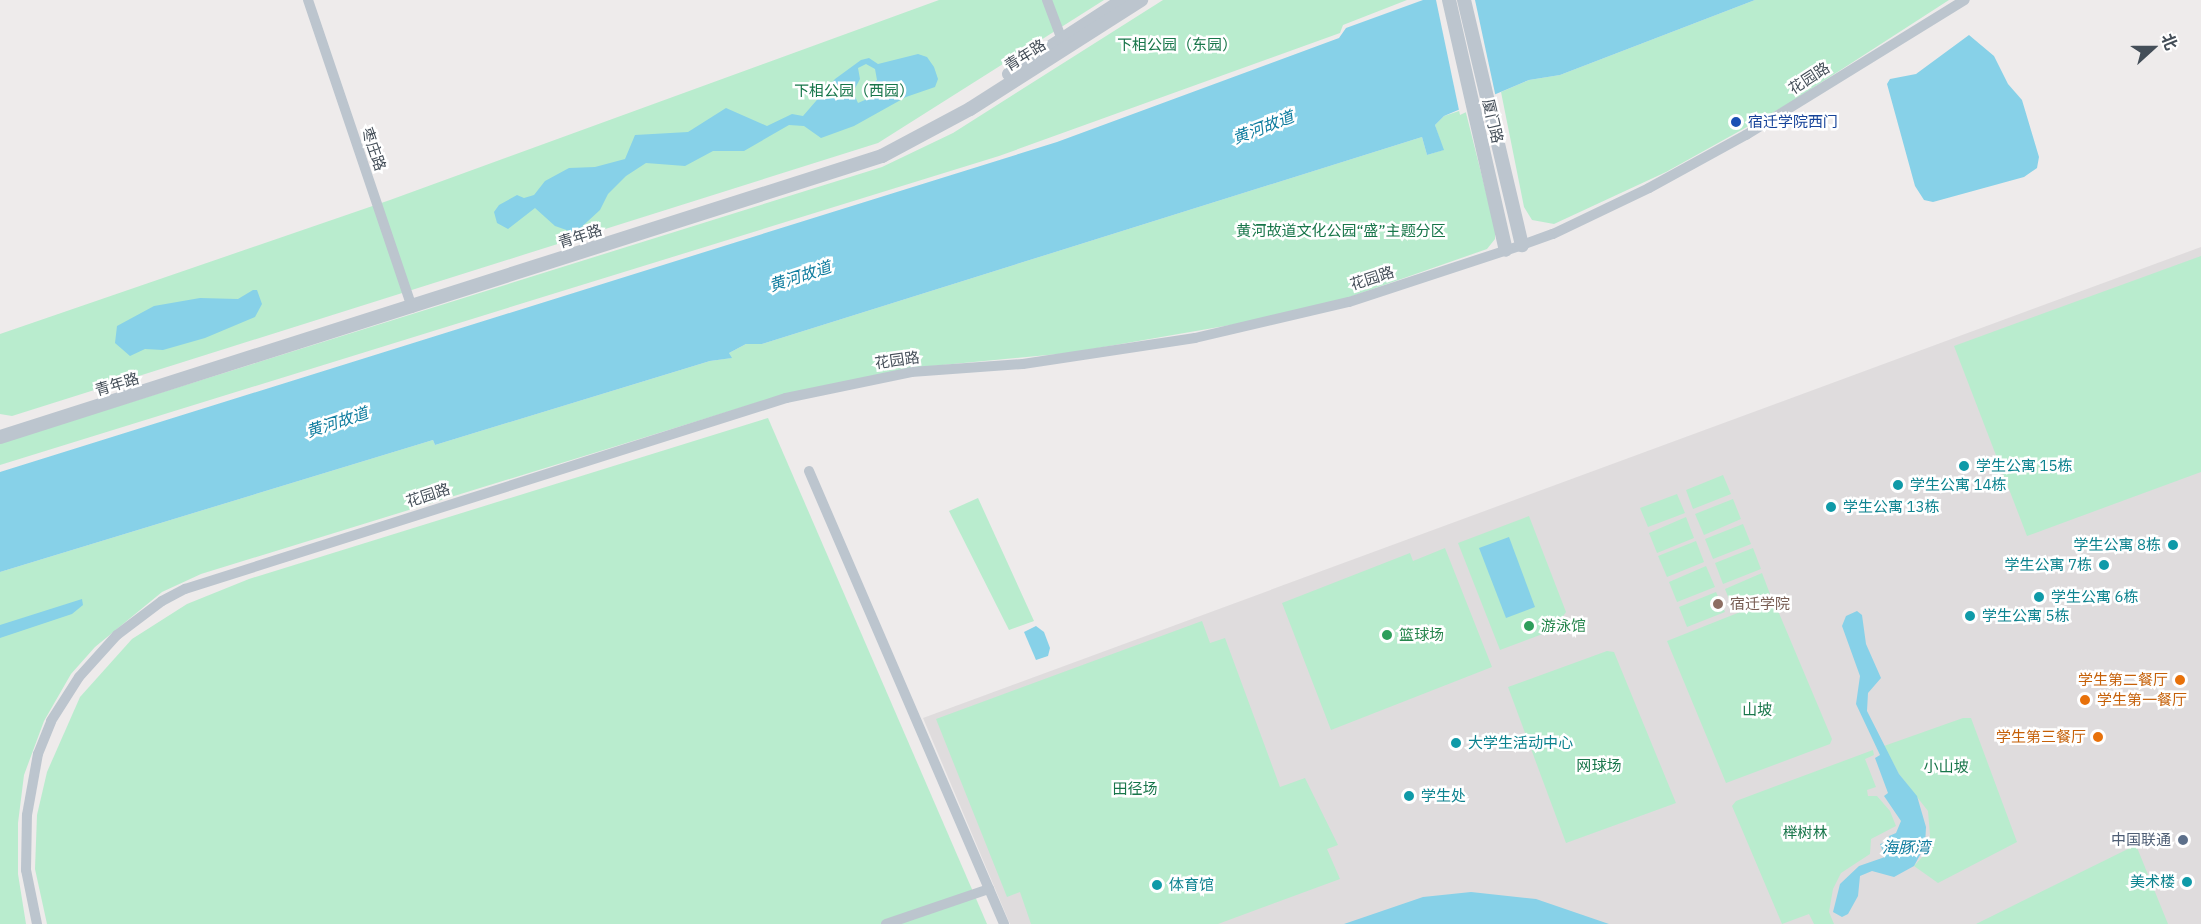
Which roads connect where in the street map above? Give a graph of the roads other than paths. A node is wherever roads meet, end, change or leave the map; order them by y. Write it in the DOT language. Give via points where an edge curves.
graph roads {
  1 [pos="308,0"];
  2 [pos="1047,0"];
  3 [pos="1123,0"];
  4 [pos="1141,0"];
  5 [pos="1449,0"];
  6 [pos="1464,0"];
  7 [pos="1965,0"];
  8 [pos="1062,40"];
  9 [pos="1485,130"];
  10 [pos="1522,245"];
  11 [pos="1506,250"];
  12 [pos="411,305"];
  13 [pos="0,429"];
  14 [pos="0,438"];
  15 [pos="809,471"];
  16 [pos="989,889"];
  17 [pos="37,924"];
  18 [pos="886,924"];
  19 [pos="1004,924"];
  1 -- 12 [label="street, 枣庄路"];
  2 -- 8 [label="street"];
  3 -- 8 [label="street, 青年路"];
  4 -- 12 [label="street, 青年路" via="970,109 894,150"];
  5 -- 9 [label="street, 厦门路"];
  6 -- 9 [label="street, 厦门路"];
  7 -- 10 [label="street, 花园路" via="1746,135 1628,198"];
  8 -- 12 [label="street, 青年路" via="882,149"];
  9 -- 10 [label="street, 厦门路"];
  9 -- 11 [label="street, 厦门路"];
  10 -- 11 [label="street, 花园路"];
  11 -- 17 [label="street, 花园路" via="1349,302 1195,338 1023,364 911,372 786,398 185,589 117,635 79,677 51,721 38,754 27,815 26,870"];
  12 -- 13 [label="street, 青年路"];
  12 -- 14 [label="street, 青年路"];
  15 -- 16 [label="street"];
  16 -- 18 [label="street"];
  16 -- 19 [label="street"];
}
